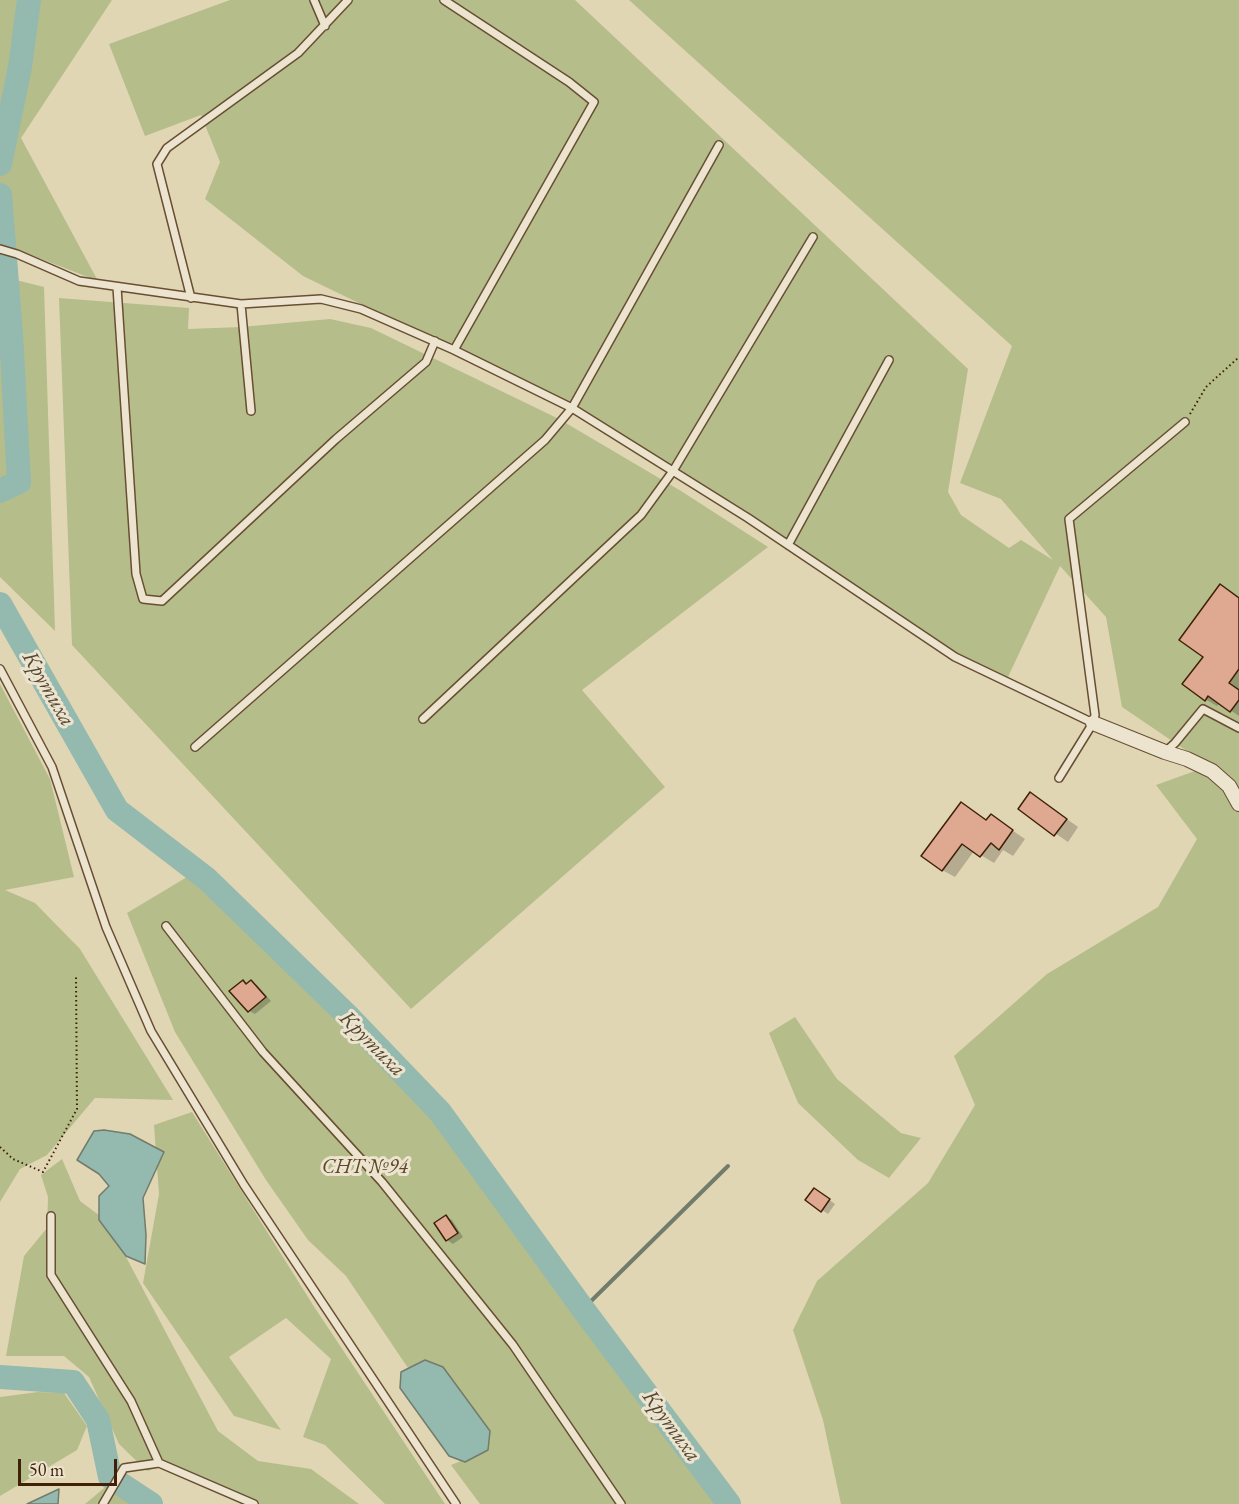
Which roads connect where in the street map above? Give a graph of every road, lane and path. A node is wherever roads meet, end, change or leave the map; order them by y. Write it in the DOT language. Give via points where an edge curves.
graph roads {
  1 [pos="314,0"];
  2 [pos="348,0"];
  3 [pos="444,0"];
  4 [pos="325,26"];
  5 [pos="719,145"];
  6 [pos="813,237"];
  7 [pos="0,249"];
  8 [pos="117,287"];
  9 [pos="191,298"];
  10 [pos="241,304"];
  11 [pos="435,341"];
  12 [pos="454,350"];
  13 [pos="1239,357"];
  14 [pos="889,360"];
  15 [pos="572,408"];
  16 [pos="252,411"];
  17 [pos="1185,422"];
  18 [pos="673,471"];
  19 [pos="788,545"];
  20 [pos="0,669"];
  21 [pos="423,719"];
  22 [pos="1093,723"];
  23 [pos="1239,728"];
  24 [pos="195,747"];
  25 [pos="1165,752"];
  26 [pos="1059,778"];
  27 [pos="1239,804"];
  28 [pos="166,926"];
  29 [pos="76,976"];
  30 [pos="0,1147"];
  31 [pos="51,1216"];
  32 [pos="159,1462"];
  33 [pos="103,1504"];
  34 [pos="254,1504"];
  35 [pos="456,1504"];
  36 [pos="621,1504"];
  1 -- 4 [label="lane"];
  2 -- 4 [label="lane"];
  3 -- 12 [label="lane" via="594,102"];
  4 -- 9 [label="lane" via="298,53 167,148 157,164"];
  5 -- 15 [label="lane"];
  6 -- 18 [label="lane"];
  7 -- 8 [label="lane" via="79,281"];
  8 -- 9 [label="lane"];
  8 -- 11 [label="lane" via="135,574 142,599 162,601 336,439 426,362"];
  9 -- 10 [label="lane"];
  10 -- 11 [label="lane" via="321,299 361,309"];
  10 -- 16 [label="lane"];
  11 -- 12 [label="lane"];
  12 -- 15 [label="lane"];
  13 -- 17 [label="path" via="1206,387"];
  14 -- 19 [label="lane"];
  15 -- 18 [label="lane"];
  15 -- 24 [label="lane" via="545,440"];
  17 -- 22 [label="lane" via="1069,519"];
  18 -- 19 [label="lane"];
  18 -- 21 [label="lane" via="641,515"];
  19 -- 22 [label="lane" via="955,657"];
  20 -- 35 [label="lane" via="52,767 106,927 151,1031 244,1185"];
  22 -- 25 [label="street"];
  22 -- 26 [label="lane"];
  23 -- 25 [label="lane" via="1203,709"];
  25 -- 27 [label="street" via="1212,771 1229,786"];
  28 -- 36 [label="lane" via="263,1052 382,1182 513,1345"];
  29 -- 30 [label="path" via="77,1109 43,1172 14,1159"];
  31 -- 32 [label="lane" via="51,1275 131,1401"];
  32 -- 33 [label="lane" via="124,1468"];
  32 -- 34 [label="lane"];
}
